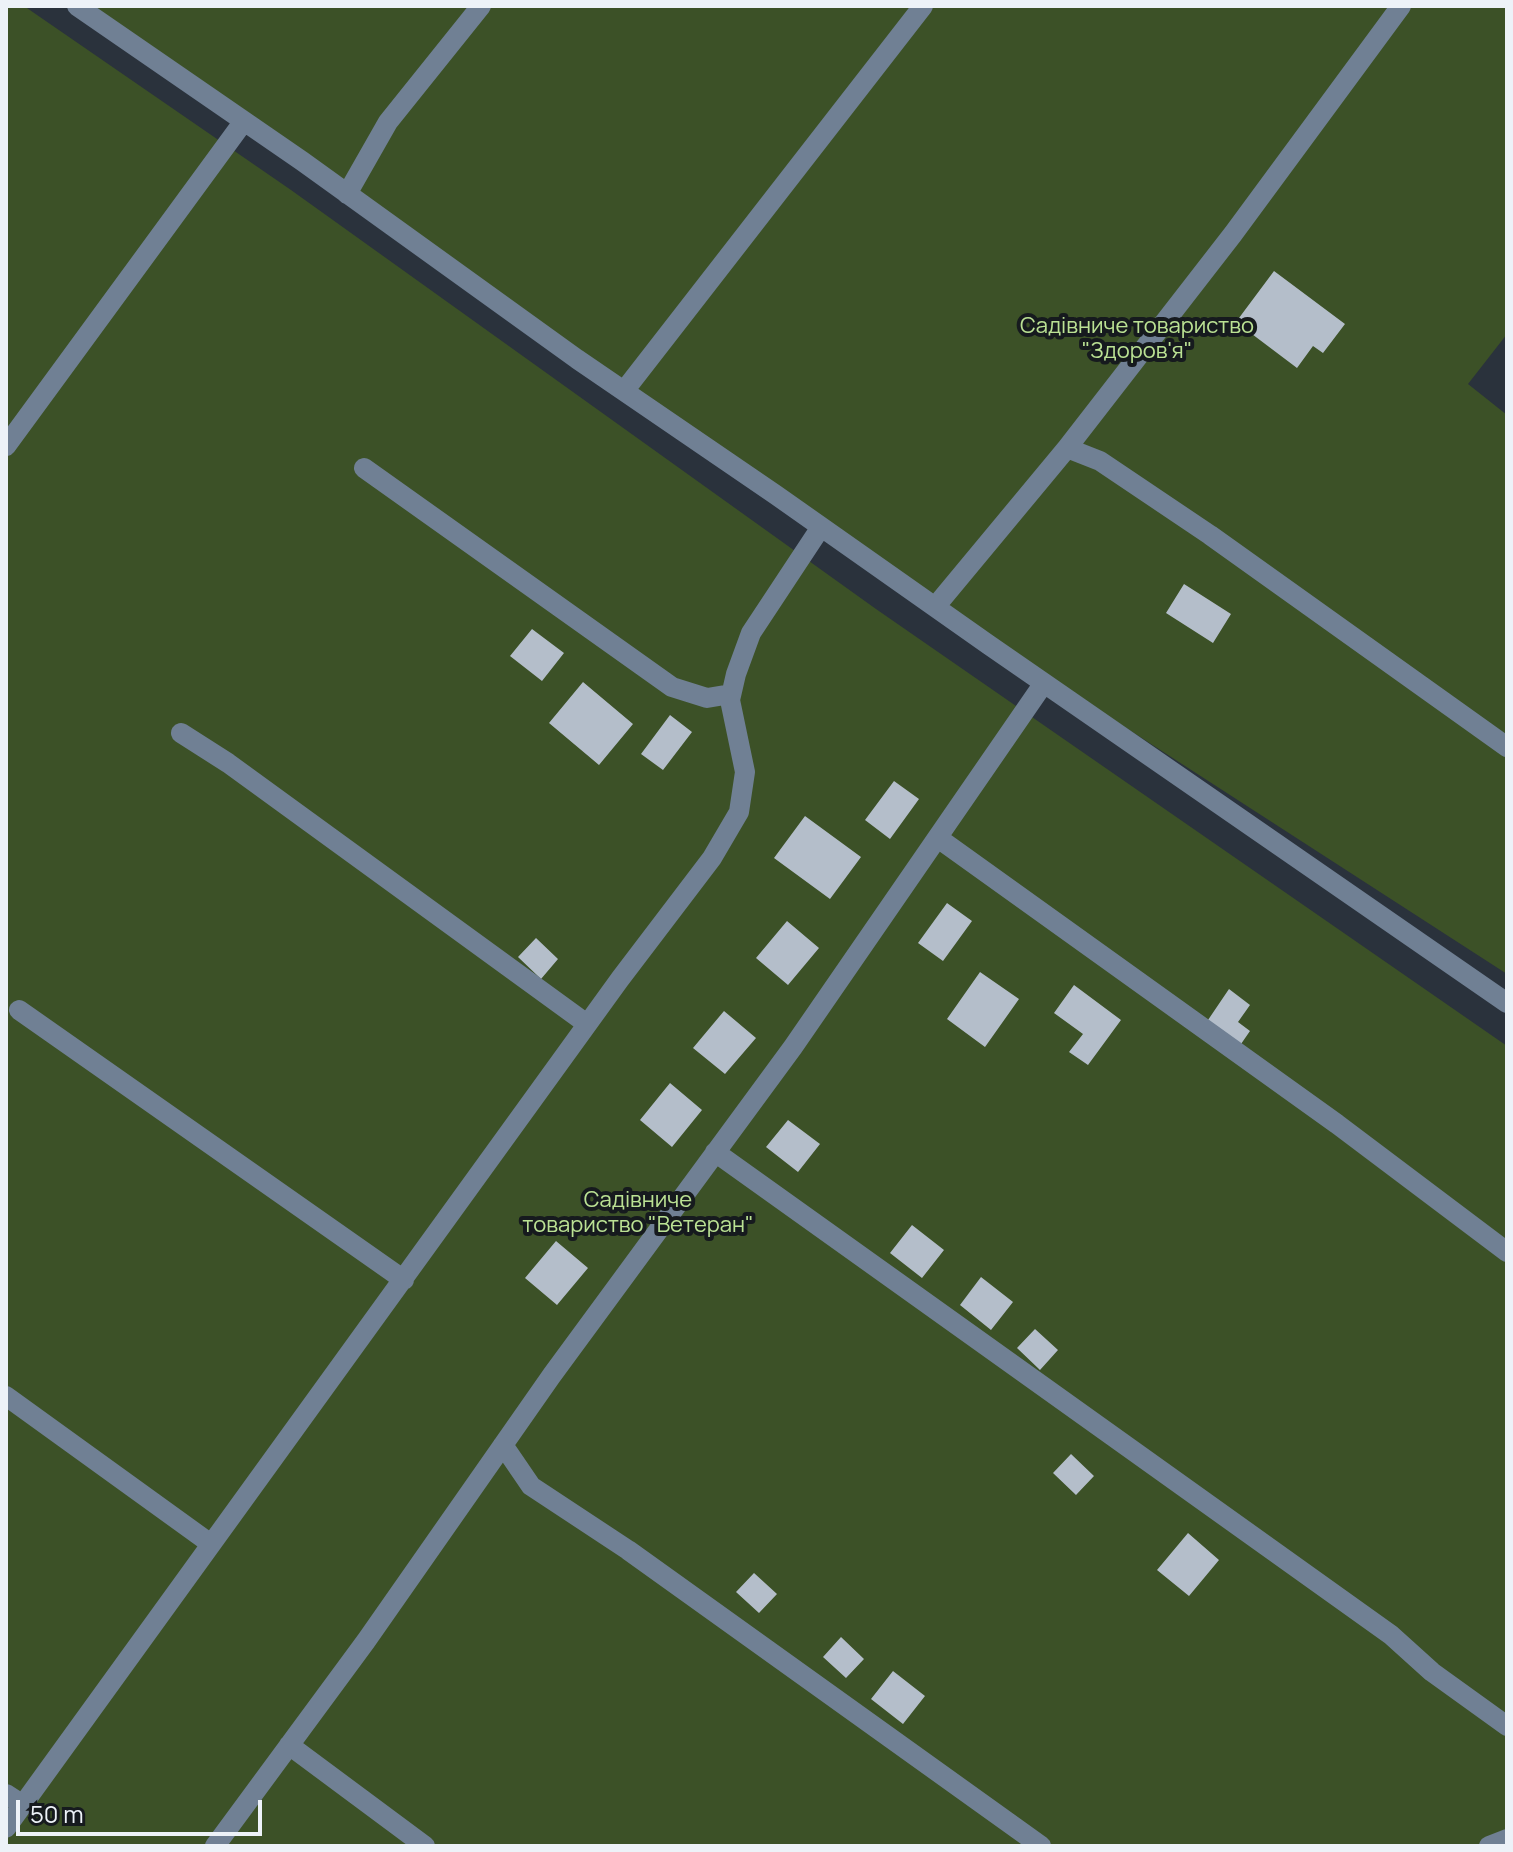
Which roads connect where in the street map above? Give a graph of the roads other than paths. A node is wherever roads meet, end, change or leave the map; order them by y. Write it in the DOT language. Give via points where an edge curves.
graph roads {
  1 [pos="77,6"];
  2 [pos="481,6"];
  3 [pos="923,6"];
  4 [pos="1401,6"];
  5 [pos="244,121"];
  6 [pos="347,194"];
  7 [pos="624,391"];
  8 [pos="6,446"];
  9 [pos="1067,448"];
  10 [pos="364,468"];
  11 [pos="821,527"];
  12 [pos="935,607"];
  13 [pos="1044,683"];
  14 [pos="731,694"];
  15 [pos="181,733"];
  16 [pos="1507,747"];
  17 [pos="938,838"];
  18 [pos="1507,1003"];
  19 [pos="19,1010"];
  20 [pos="587,1024"];
  21 [pos="715,1152"];
  22 [pos="1507,1252"];
  23 [pos="404,1280"];
  24 [pos="6,1396"];
  25 [pos="503,1445"];
  26 [pos="211,1544"];
  27 [pos="1507,1726"];
  28 [pos="289,1745"];
  29 [pos="14,1799"];
  30 [pos="6,1828"];
  31 [pos="1507,1839"];
  32 [pos="215,1846"];
  33 [pos="425,1846"];
  34 [pos="1041,1846"];
  35 [pos="1489,1846"];
  1 -- 5 [label="street"];
  2 -- 6 [label="street" via="388,122"];
  3 -- 7 [label="street"];
  4 -- 9 [label="street"];
  5 -- 6 [label="street"];
  5 -- 8 [label="street"];
  6 -- 7 [label="street"];
  7 -- 11 [label="street"];
  9 -- 12 [label="street"];
  9 -- 16 [label="street" via="1100,461 1210,535"];
  10 -- 14 [label="street" via="672,687 707,698"];
  11 -- 12 [label="street"];
  11 -- 14 [label="street" via="751,633"];
  12 -- 13 [label="street"];
  13 -- 17 [label="street"];
  13 -- 18 [label="street"];
  14 -- 20 [label="street" via="745,772 739,812 712,858"];
  15 -- 20 [label="street"];
  17 -- 21 [label="street"];
  17 -- 22 [label="street"];
  19 -- 23 [label="street"];
  20 -- 23 [label="street"];
  21 -- 25 [label="street"];
  21 -- 27 [label="street" via="1379,1626"];
  23 -- 26 [label="street"];
  24 -- 26 [label="street"];
  25 -- 28 [label="street"];
  25 -- 34 [label="street" via="531,1486"];
  26 -- 29 [label="street"];
  28 -- 32 [label="street"];
  28 -- 33 [label="street"];
  29 -- 30 [label="street"];
  31 -- 35 [label="street"];
}
